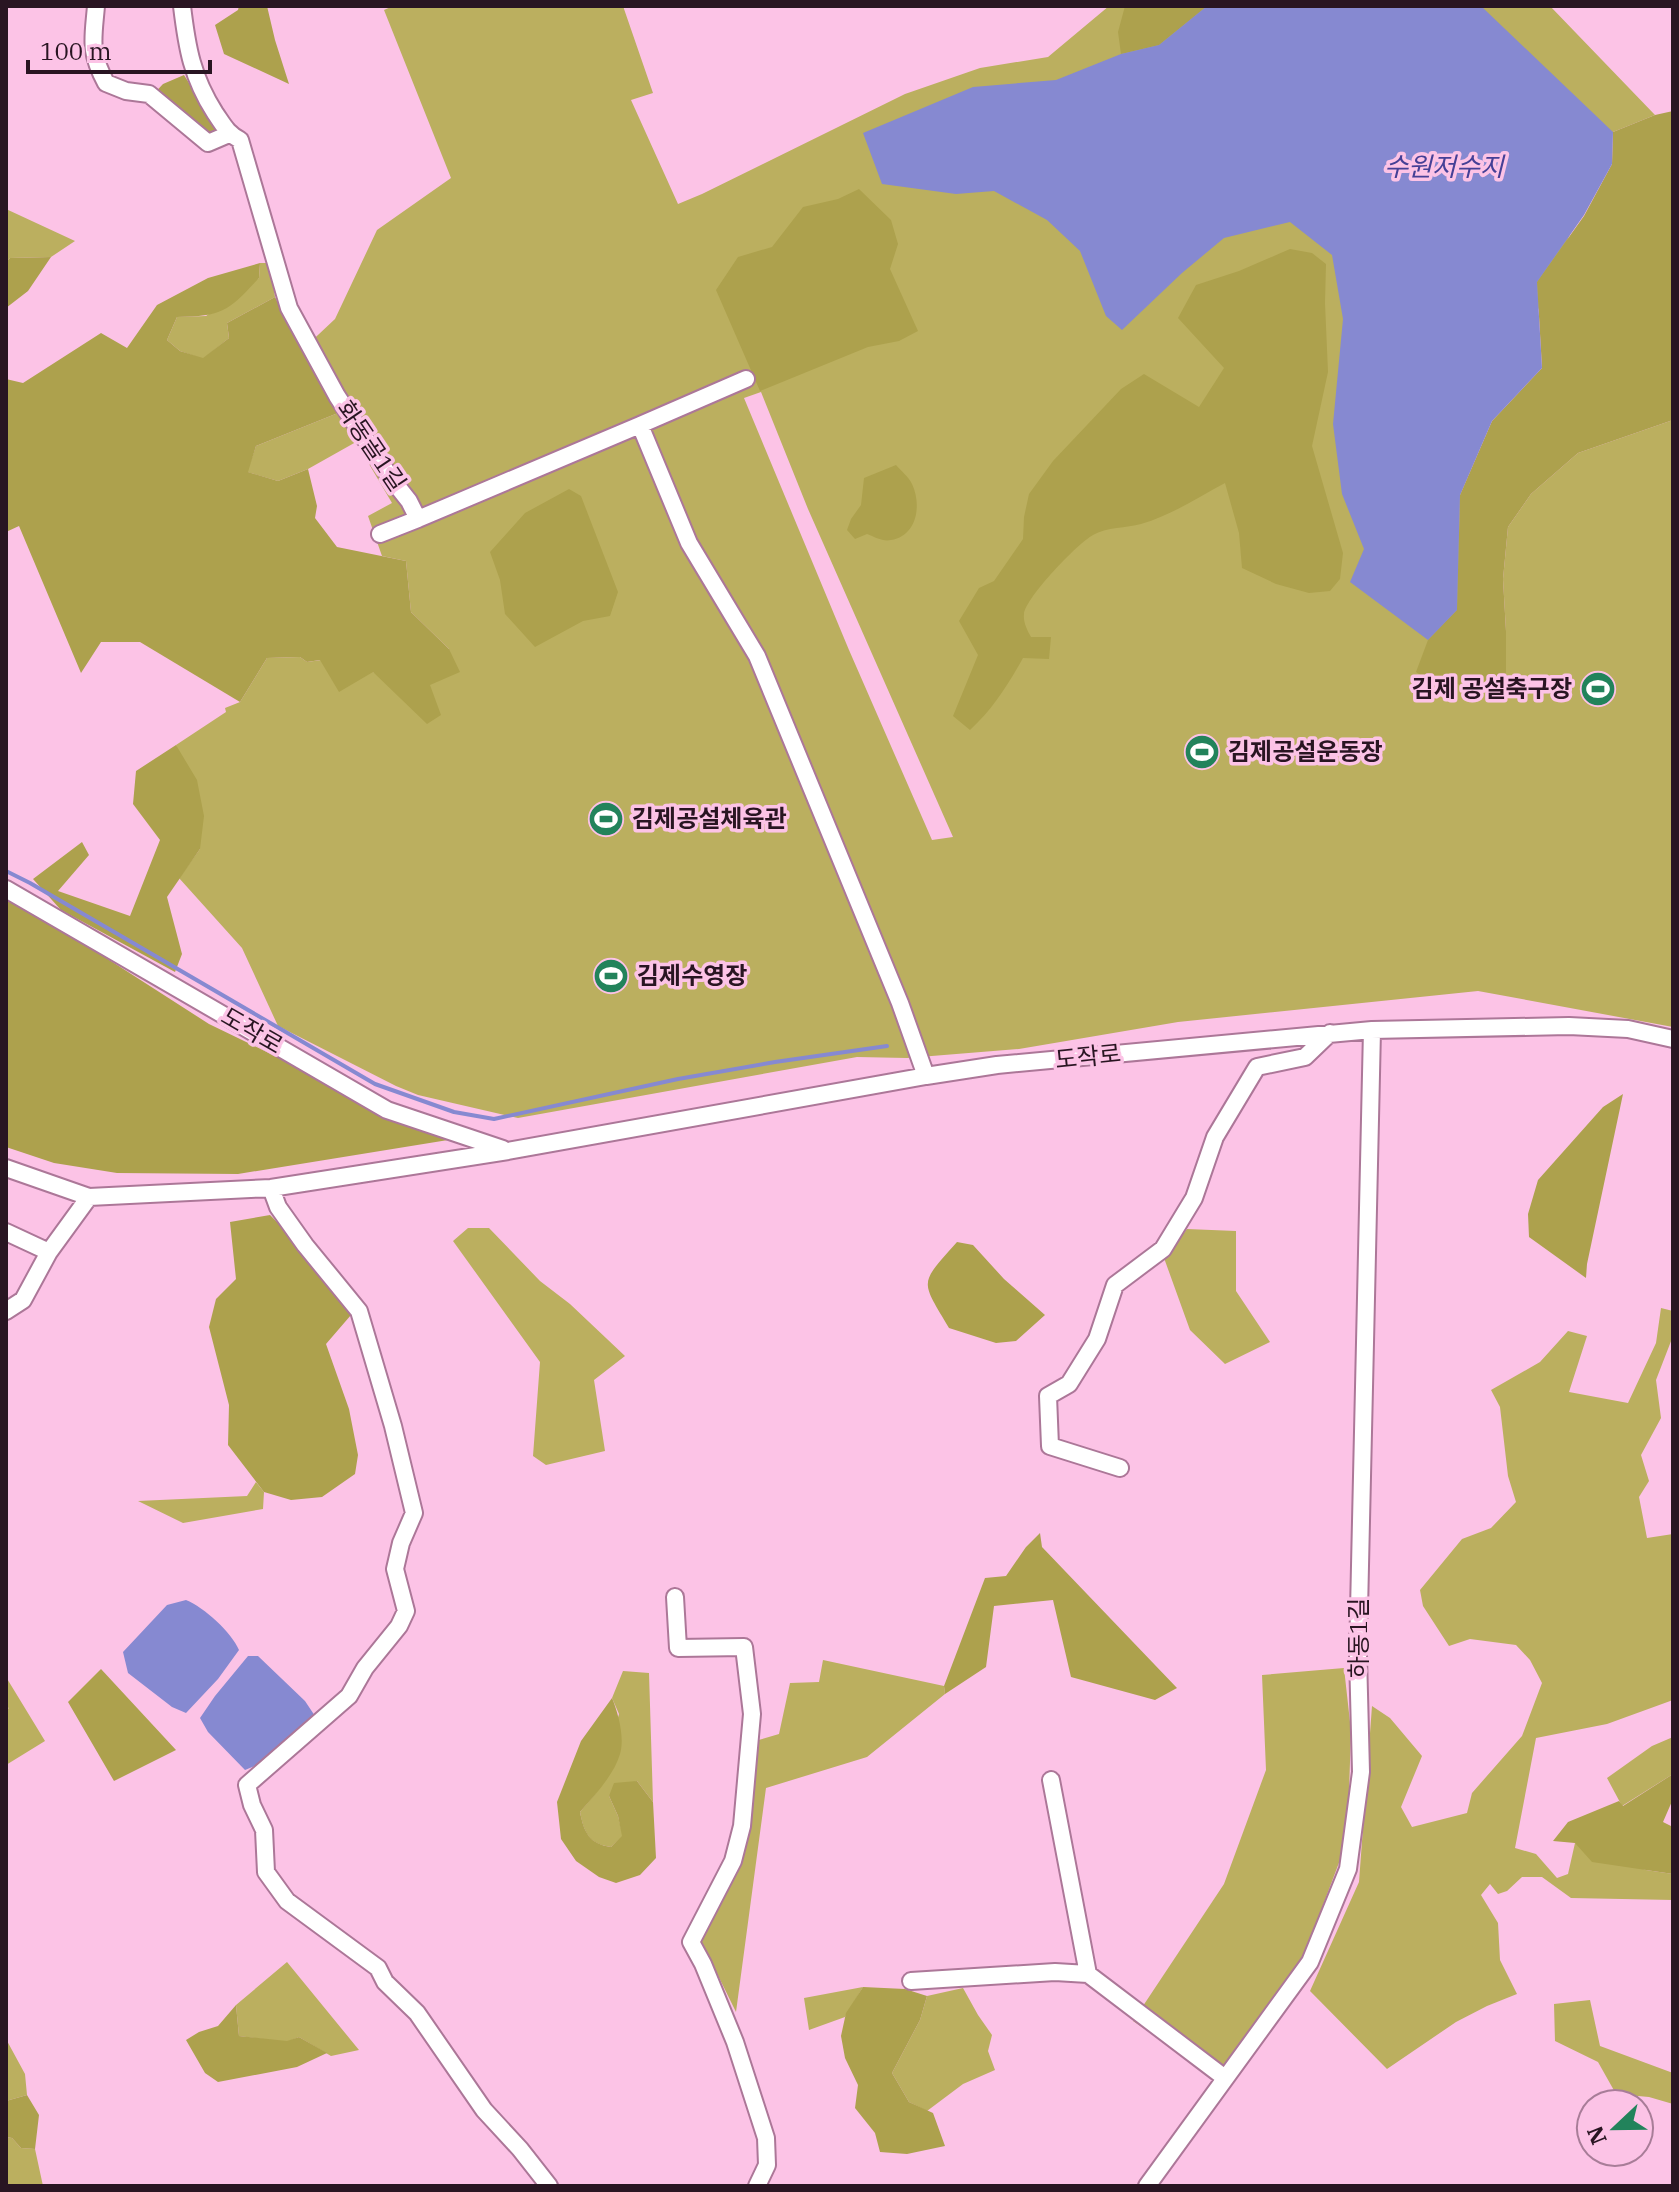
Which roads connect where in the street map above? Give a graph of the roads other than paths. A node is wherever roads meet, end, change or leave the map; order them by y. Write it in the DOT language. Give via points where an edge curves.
graph roads {
  1 [pos="96,6"];
  2 [pos="182,6"];
  3 [pos="229,134"];
  4 [pos="746,379"];
  5 [pos="640,425"];
  6 [pos="418,519"];
  7 [pos="380,534"];
  8 [pos="6,889"];
  9 [pos="1372,1030"];
  10 [pos="1330,1033"];
  11 [pos="1673,1039"];
  12 [pos="926,1076"];
  13 [pos="508,1151"];
  14 [pos="6,1168"];
  15 [pos="271,1188"];
  16 [pos="89,1197"];
  17 [pos="6,1232"];
  18 [pos="49,1252"];
  19 [pos="6,1311"];
  20 [pos="1120,1468"];
  21 [pos="675,1597"];
  22 [pos="1051,1780"];
  23 [pos="1088,1974"];
  24 [pos="911,1981"];
  25 [pos="1225,2078"];
  26 [pos="549,2186"];
  27 [pos="757,2186"];
  28 [pos="1147,2186"];
  1 -- 3 [label="street" via="95,61 106,83 149,94 208,143"];
  2 -- 3 [label="street, 화동골1길" via="201,92"];
  3 -- 6 [label="street, 화동골1길" via="240,140 289,308 337,396"];
  4 -- 5 [label="street, 화동골1길"];
  5 -- 6 [label="street, 화동골1길"];
  5 -- 12 [label="street" via="689,543 757,656"];
  6 -- 7 [label="street"];
  8 -- 13 [label="street, 도작로" via="387,1110"];
  9 -- 10 [label="street, 도작로"];
  9 -- 11 [label="street, 도작로" via="1569,1026 1628,1029"];
  9 -- 25 [label="street, 하동1길" via="1358,1640 1361,1772 1350,1856 1310,1962"];
  10 -- 12 [label="street, 도작로"];
  10 -- 20 [label="street" via="1305,1057 1257,1067 1215,1137 1194,1198 1163,1249 1115,1285 1097,1339 1069,1384 1048,1396 1050,1446"];
  12 -- 13 [label="street, 도작로"];
  13 -- 15 [label="street, 도작로"];
  14 -- 16 [label="street, 도작로"];
  15 -- 16 [label="street, 도작로"];
  15 -- 26 [label="street" via="305,1245 359,1311 414,1513 395,1569 406,1611 399,1626 349,1696 247,1785 264,1830 266,1872 287,1901 378,1968 417,2013 484,2110"];
  16 -- 18 [label="street"];
  17 -- 18 [label="street"];
  18 -- 19 [label="street" via="23,1300"];
  21 -- 27 [label="street" via="678,1648 744,1647 752,1714 742,1826 733,1861 691,1942 735,2042 766,2138 767,2165"];
  22 -- 23 [label="street"];
  23 -- 24 [label="street"];
  23 -- 25 [label="street"];
  25 -- 28 [label="street, 하동1길"];
}
